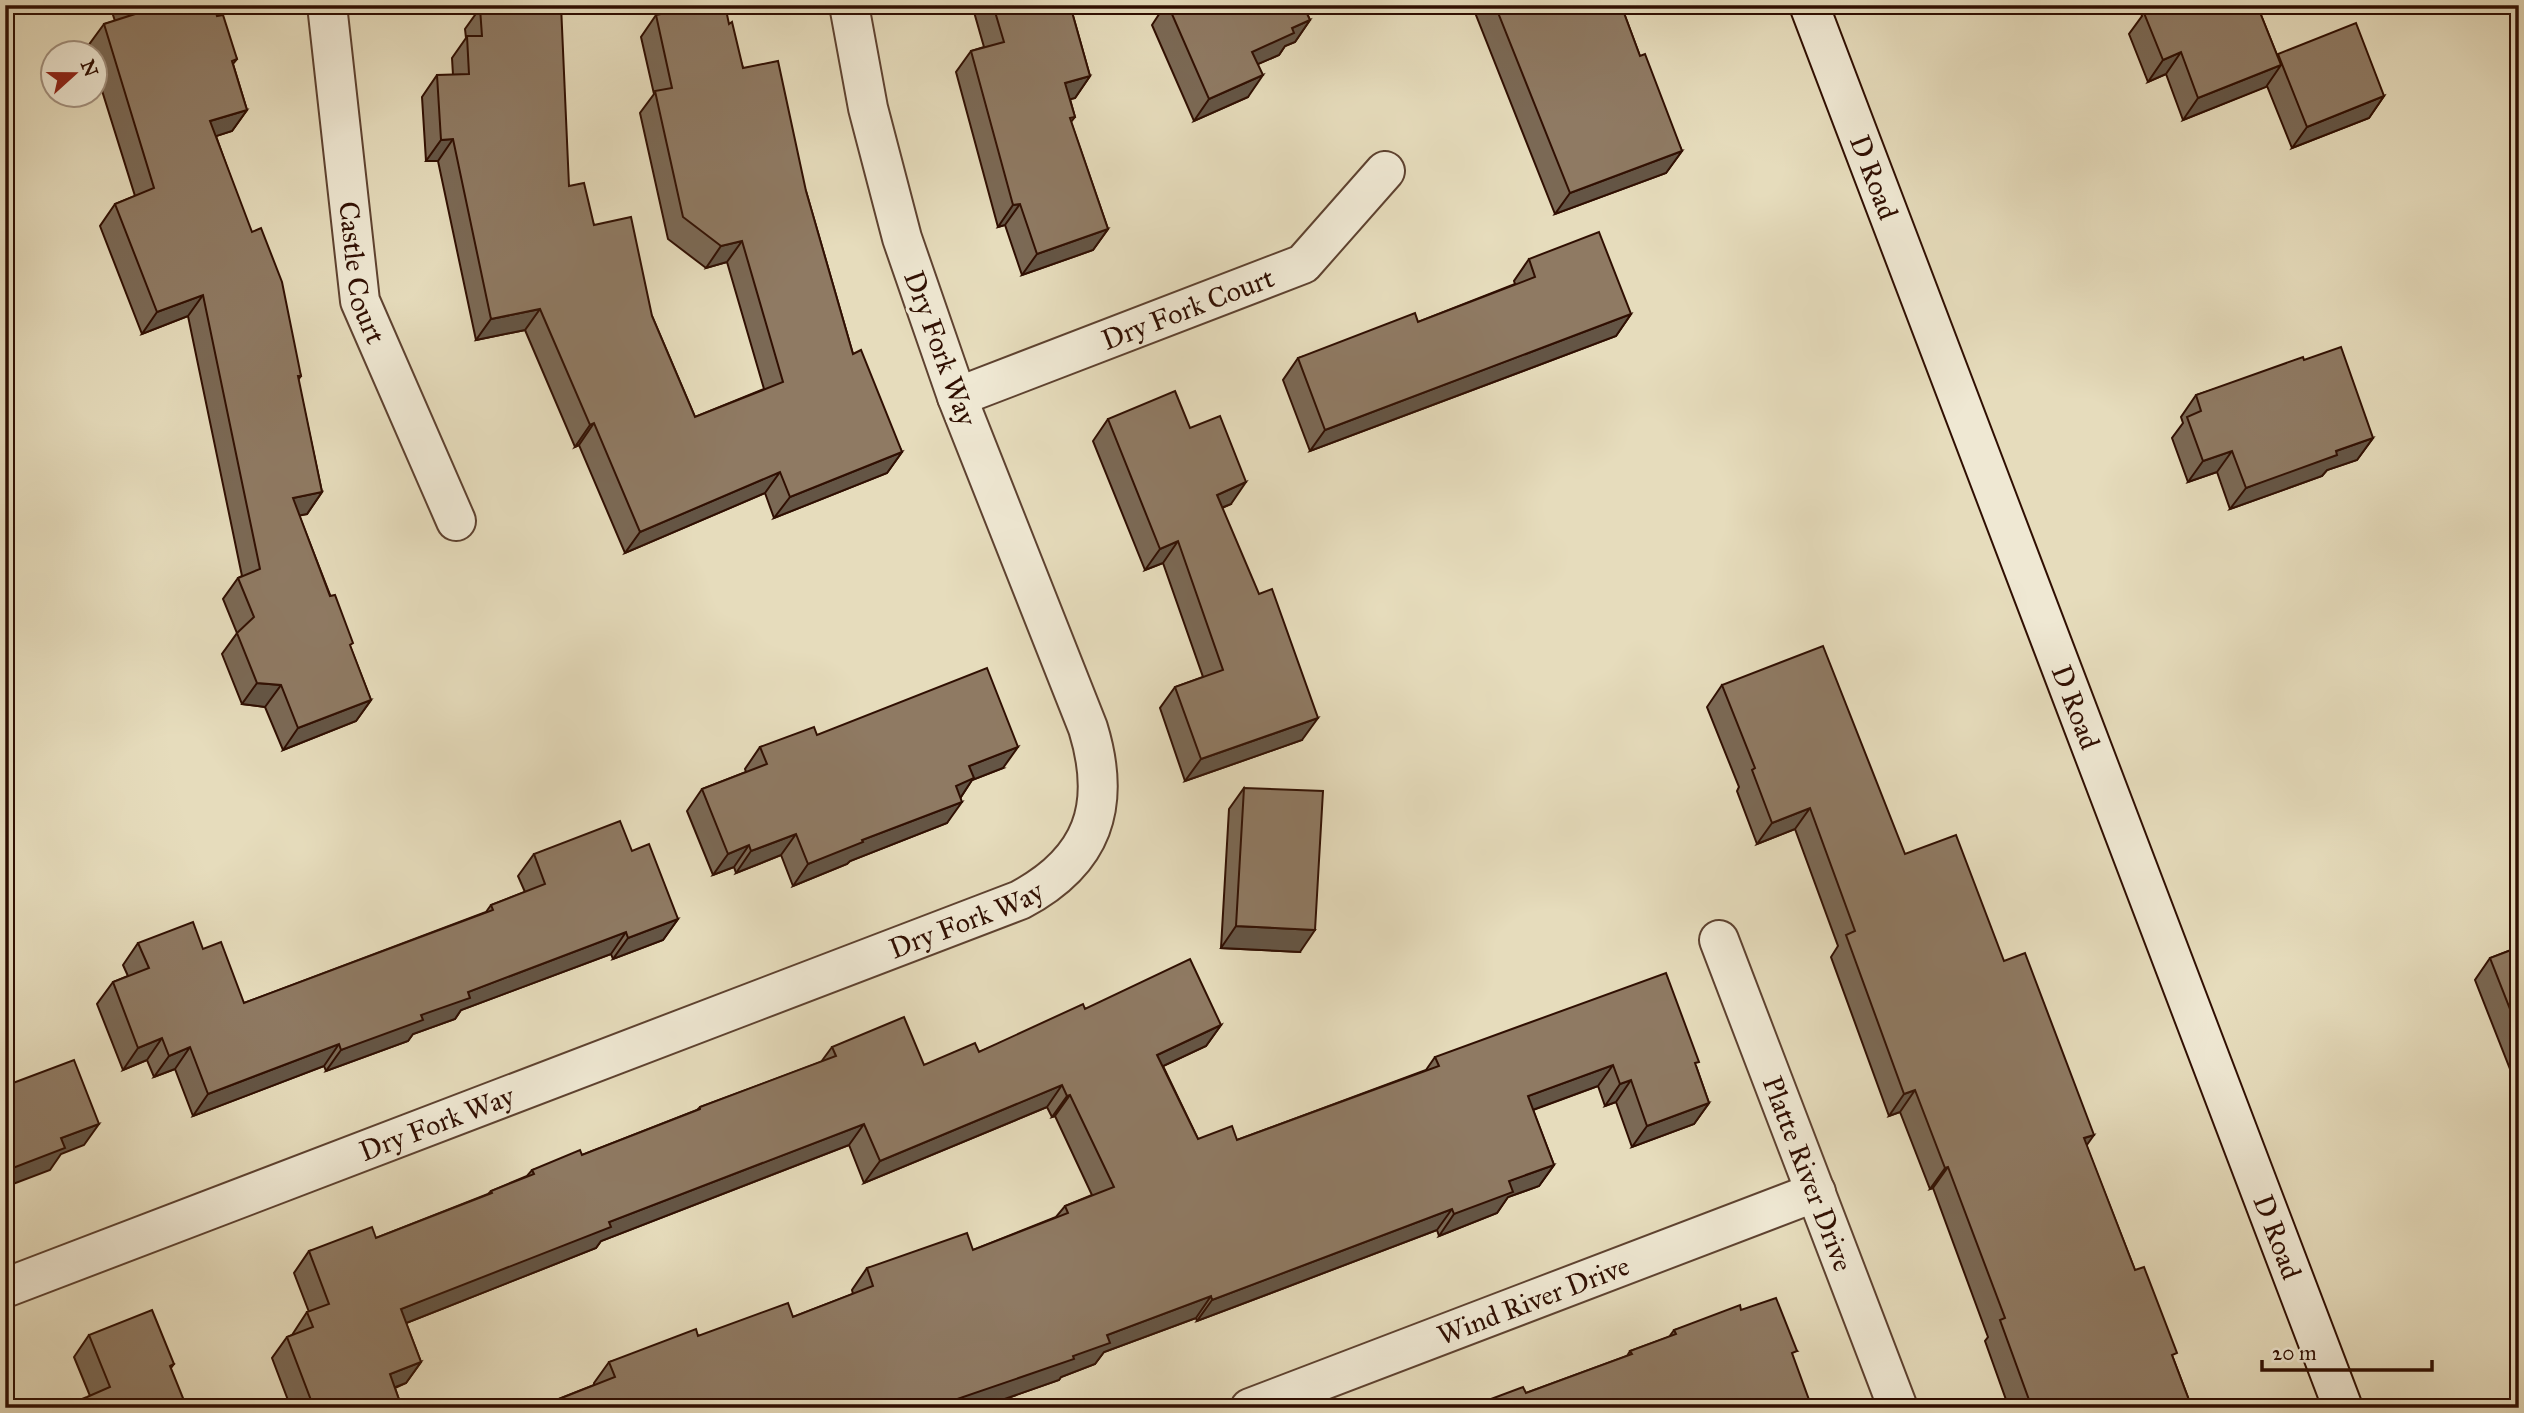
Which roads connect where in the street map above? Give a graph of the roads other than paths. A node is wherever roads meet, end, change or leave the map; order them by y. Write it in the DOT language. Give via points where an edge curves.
graph roads {
  1 [pos="327,5"];
  2 [pos="849,5"];
  3 [pos="1809,5"];
  4 [pos="1385,172"];
  5 [pos="957,397"];
  6 [pos="456,521"];
  7 [pos="1719,940"];
  8 [pos="1816,1192"];
  9 [pos="5,1288"];
  10 [pos="1336,1392"];
  11 [pos="1250,1408"];
  12 [pos="1898,1408"];
  13 [pos="2343,1408"];
  1 -- 6 [label="street, Castle Court" via="359,300"];
  2 -- 5 [label="street, Dry Fork Way" via="868,108 902,238"];
  3 -- 13 [label="street, D Road"];
  4 -- 5 [label="street, Dry Fork Court" via="1303,264"];
  5 -- 9 [label="street, Dry Fork Way" via="1097,756 1095,815 1084,844 1068,867 1046,887 1020,900"];
  7 -- 8 [label="street, Platte River Drive"];
  8 -- 10 [label="street, Wind River Drive"];
  8 -- 12 [label="street, Platte River Drive"];
  10 -- 11 [label="street, Wind River Drive"];
}
